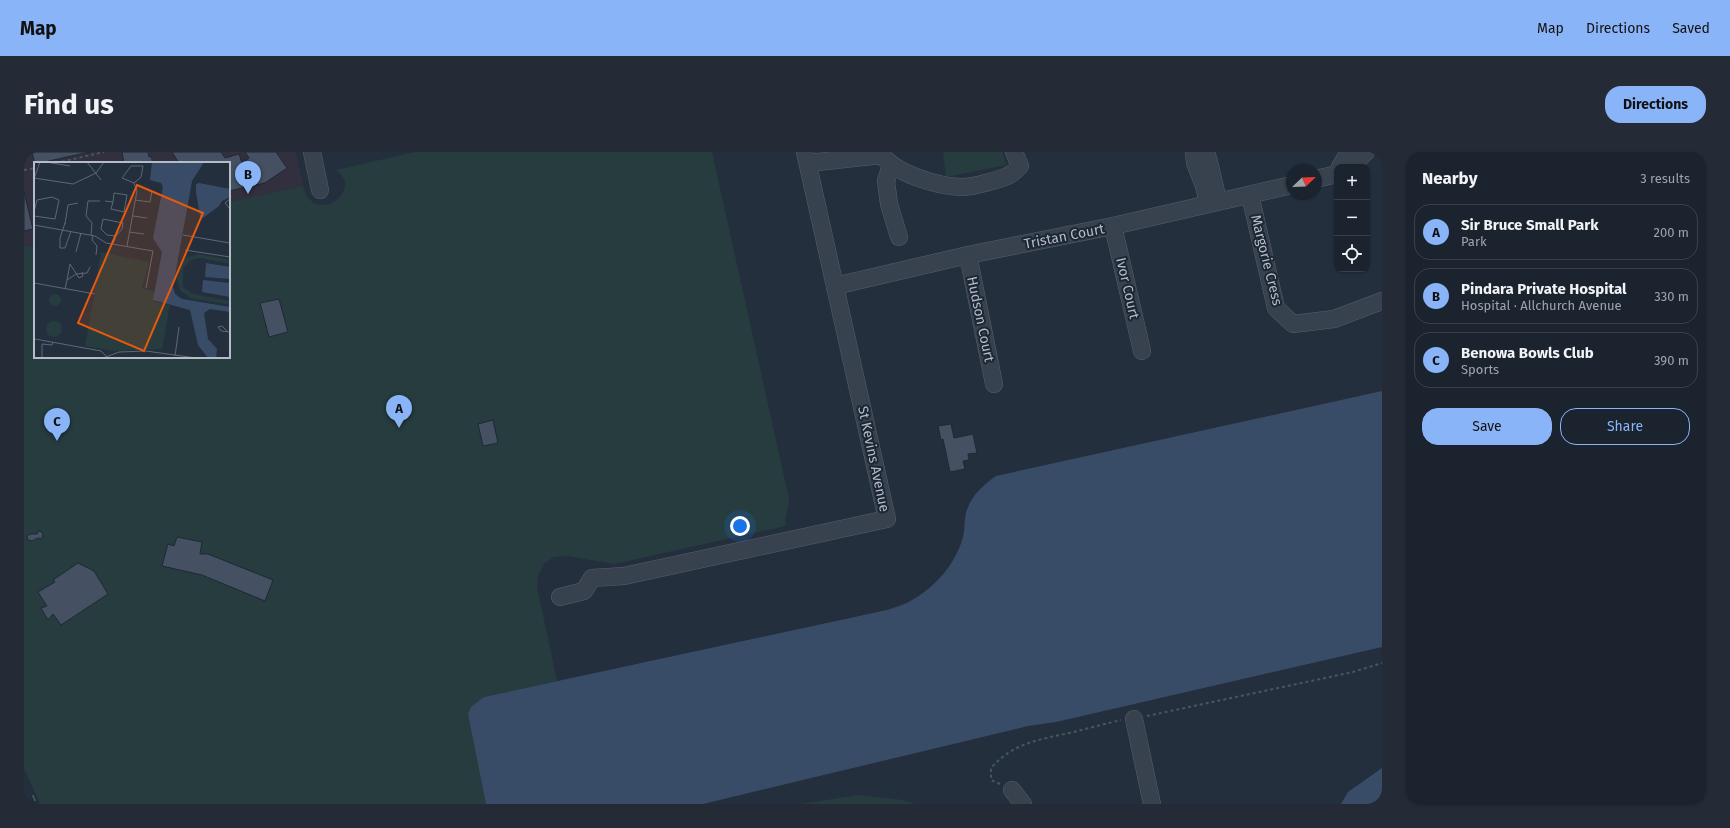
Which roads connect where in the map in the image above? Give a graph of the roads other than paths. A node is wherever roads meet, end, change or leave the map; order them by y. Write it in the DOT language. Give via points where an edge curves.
graph roads {
  1 [pos="312,152"];
  2 [pos="1014,152"];
  3 [pos="1194,152"];
  4 [pos="1206,152"];
  5 [pos="1349,152"];
  6 [pos="1366,152"];
  7 [pos="834,156"];
  8 [pos="807,157"];
  9 [pos="884,157"];
  10 [pos="1341,164"];
  11 [pos="1354,164"];
  12 [pos="1334,173"];
  13 [pos="1322,177"];
  14 [pos="1286,186"];
  15 [pos="320,190"];
  16 [pos="1250,195"];
  17 [pos="1213,202"];
  18 [pos="1113,226"];
  19 [pos="899,237"];
  20 [pos="968,254"];
  21 [pos="835,286"];
  22 [pos="1382,301"];
  23 [pos="1142,351"];
  24 [pos="994,384"];
  25 [pos="560,597"];
  26 [pos="1134,719"];
  27 [pos="1012,790"];
  28 [pos="1023,804"];
  29 [pos="1152,804"];
  1 -- 15 [label="street"];
  2 -- 9 [label="street" via="1020,166 1010,175 963,187 923,181"];
  3 -- 17 [label="street" via="1195,163"];
  4 -- 17 [label="street" via="1210,166"];
  5 -- 10 [label="street"];
  6 -- 11 [label="street"];
  7 -- 8 [label="street"];
  7 -- 9 [label="street"];
  8 -- 21 [label="street, St Kevins Avenue"];
  9 -- 19 [label="street" via="889,204"];
  12 -- 13 [label="street"];
  14 -- 16 [label="street, Tristan Court"];
  16 -- 17 [label="street, Tristan Court"];
  16 -- 22 [label="street, Margorie Cress" via="1276,308 1293,324 1334,319"];
  17 -- 18 [label="street, Tristan Court"];
  18 -- 20 [label="street, Tristan Court"];
  18 -- 23 [label="street, Ivor Court"];
  20 -- 21 [label="street, Tristan Court"];
  20 -- 24 [label="street, Hudson Court"];
  21 -- 25 [label="street, St Kevins Avenue" via="887,519 624,576 592,578 584,591"];
  26 -- 29 [label="street"];
  27 -- 28 [label="street"];
}
